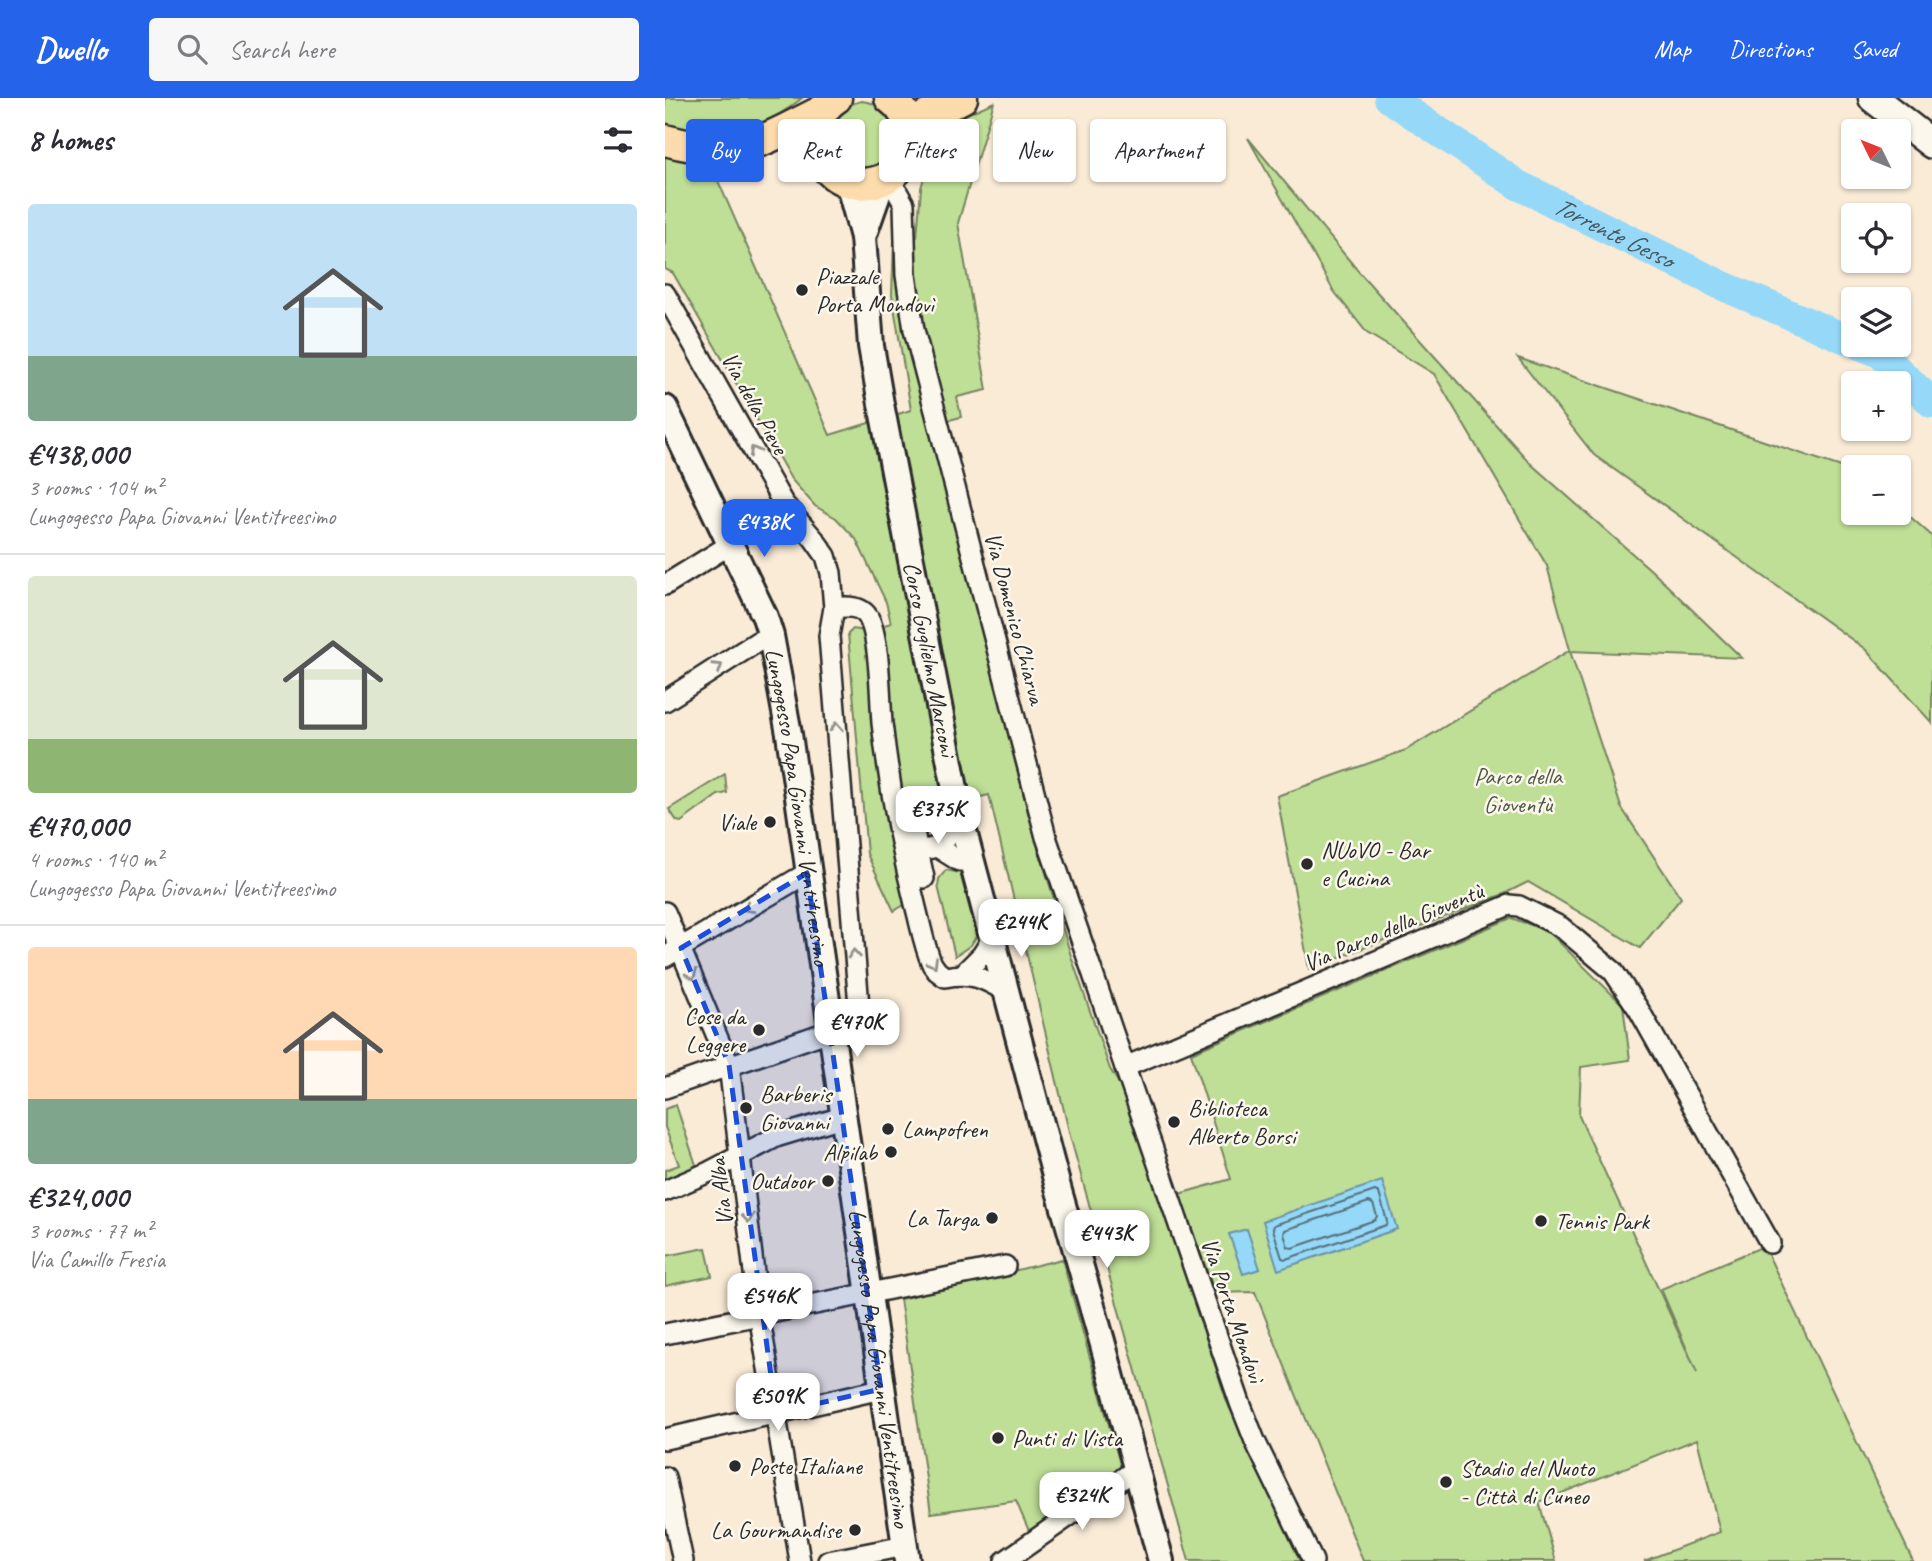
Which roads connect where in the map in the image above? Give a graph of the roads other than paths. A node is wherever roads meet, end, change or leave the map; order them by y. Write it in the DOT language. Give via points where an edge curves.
graph roads {
  1 [pos="890,98"];
  2 [pos="962,98"];
  3 [pos="1873,98"];
  4 [pos="830,102"];
  5 [pos="820,119"];
  6 [pos="907,119"];
  7 [pos="920,119"];
  8 [pos="764,139"];
  9 [pos="665,140"];
  10 [pos="1932,144"];
  11 [pos="686,145"];
  12 [pos="879,181"];
  13 [pos="848,182"];
  14 [pos="884,182"];
  15 [pos="889,182"];
  16 [pos="863,237"];
  17 [pos="665,294"];
  18 [pos="665,408"];
  19 [pos="731,544"];
  20 [pos="665,585"];
  21 [pos="834,608"];
  22 [pos="771,636"];
  23 [pos="880,681"];
  24 [pos="665,701"];
  25 [pos="961,820"];
  26 [pos="928,849"];
  27 [pos="972,861"];
  28 [pos="807,873"];
  29 [pos="924,878"];
  30 [pos="665,912"];
  31 [pos="992,939"];
  32 [pos="673,952"];
  33 [pos="964,973"];
  34 [pos="1007,992"];
  35 [pos="831,1031"];
  36 [pos="729,1065"];
  37 [pos="1125,1067"];
  38 [pos="665,1088"];
  39 [pos="842,1117"];
  40 [pos="741,1155"];
  41 [pos="665,1191"];
  42 [pos="1770,1243"];
  43 [pos="1005,1266"];
  44 [pos="867,1292"];
  45 [pos="759,1314"];
  46 [pos="665,1334"];
  47 [pos="881,1389"];
  48 [pos="776,1413"];
  49 [pos="665,1438"];
  50 [pos="1136,1469"];
  51 [pos="665,1477"];
  52 [pos="906,1553"];
  53 [pos="683,1561"];
  54 [pos="800,1561"];
  55 [pos="828,1561"];
  56 [pos="1005,1561"];
  57 [pos="1161,1561"];
  58 [pos="1313,1561"];
  1 -- 6 [label="main road"];
  2 -- 7 [label="main road"];
  3 -- 10 [label="main road"];
  4 -- 5 [label="main road"];
  4 -- 8 [label="main road"];
  9 -- 11 [label="main road"];
  12 -- 13 [label="main road"];
  13 -- 16 [label="street, Corso Guglielmo Marconi"];
  14 -- 16 [label="street, Corso Guglielmo Marconi"];
  15 -- 37 [label="street, Via Domenico Chiarva" via="904,204 906,275 914,330 1047,837"];
  16 -- 25 [label="street, Corso Guglielmo Marconi" via="871,346"];
  21 -- 17 [label="street, Via della Pieve, one-way" via="825,556 783,503"];
  18 -- 19 [label="street, Lungogesso Papa Giovanni Ventitreesimo"];
  19 -- 20 [label="street"];
  19 -- 22 [label="street, Lungogesso Papa Giovanni Ventitreesimo"];
  21 -- 23 [label="street" via="860,609 868,617"];
  35 -- 21 [label="street, Via della Pieve, one-way" via="848,1025 859,1006 829,636"];
  24 -- 22 [label="street, one-way"];
  22 -- 28 [label="street, Lungogesso Papa Giovanni Ventitreesimo"];
  23 -- 26 [label="street" via="893,713 906,798"];
  23 -- 33 [label="street, one-way" via="905,866 928,955 945,976"];
  25 -- 26 [label="street"];
  25 -- 27 [label="street, Corso Guglielmo Marconi"];
  26 -- 27 [label="street"];
  26 -- 29 [label="street"];
  27 -- 31 [label="street, Corso Guglielmo Marconi"];
  28 -- 32 [label="street, one-way"];
  28 -- 35 [label="street, Lungogesso Papa Giovanni Ventitreesimo"];
  30 -- 32 [label="street, Via Alba"];
  31 -- 33 [label="street"];
  31 -- 34 [label="street, Corso Guglielmo Marconi"];
  32 -- 36 [label="street, Via Alba, one-way"];
  33 -- 34 [label="street"];
  34 -- 50 [label="street, Corso Guglielmo Marconi"];
  35 -- 36 [label="street, Via della Pieve"];
  35 -- 39 [label="street, Lungogesso Papa Giovanni Ventitreesimo"];
  36 -- 38 [label="street, Via della Pieve"];
  36 -- 40 [label="street, Via Alba"];
  37 -- 42 [label="street, Via Parco della Gioventù" via="1509,905 1519,906 1561,927 1613,971"];
  37 -- 58 [label="street, Via Porta Mondovì" via="1240,1403"];
  39 -- 40 [label="street" via="776,1138"];
  39 -- 44 [label="street, Lungogesso Papa Giovanni Ventitreesimo"];
  40 -- 41 [label="street"];
  40 -- 45 [label="street, Via Alba, one-way"];
  43 -- 44 [label="street"];
  44 -- 45 [label="street"];
  44 -- 47 [label="street, Lungogesso Papa Giovanni Ventitreesimo"];
  45 -- 46 [label="street"];
  45 -- 48 [label="street, Via Alba"];
  47 -- 48 [label="street"];
  47 -- 52 [label="street, Lungogesso Papa Giovanni Ventitreesimo"];
  48 -- 49 [label="street"];
  48 -- 54 [label="street, Via Alba"];
  50 -- 56 [label="street"];
  50 -- 57 [label="street, Corso Guglielmo Marconi"];
  51 -- 53 [label="street"];
  52 -- 55 [label="street"];
}
